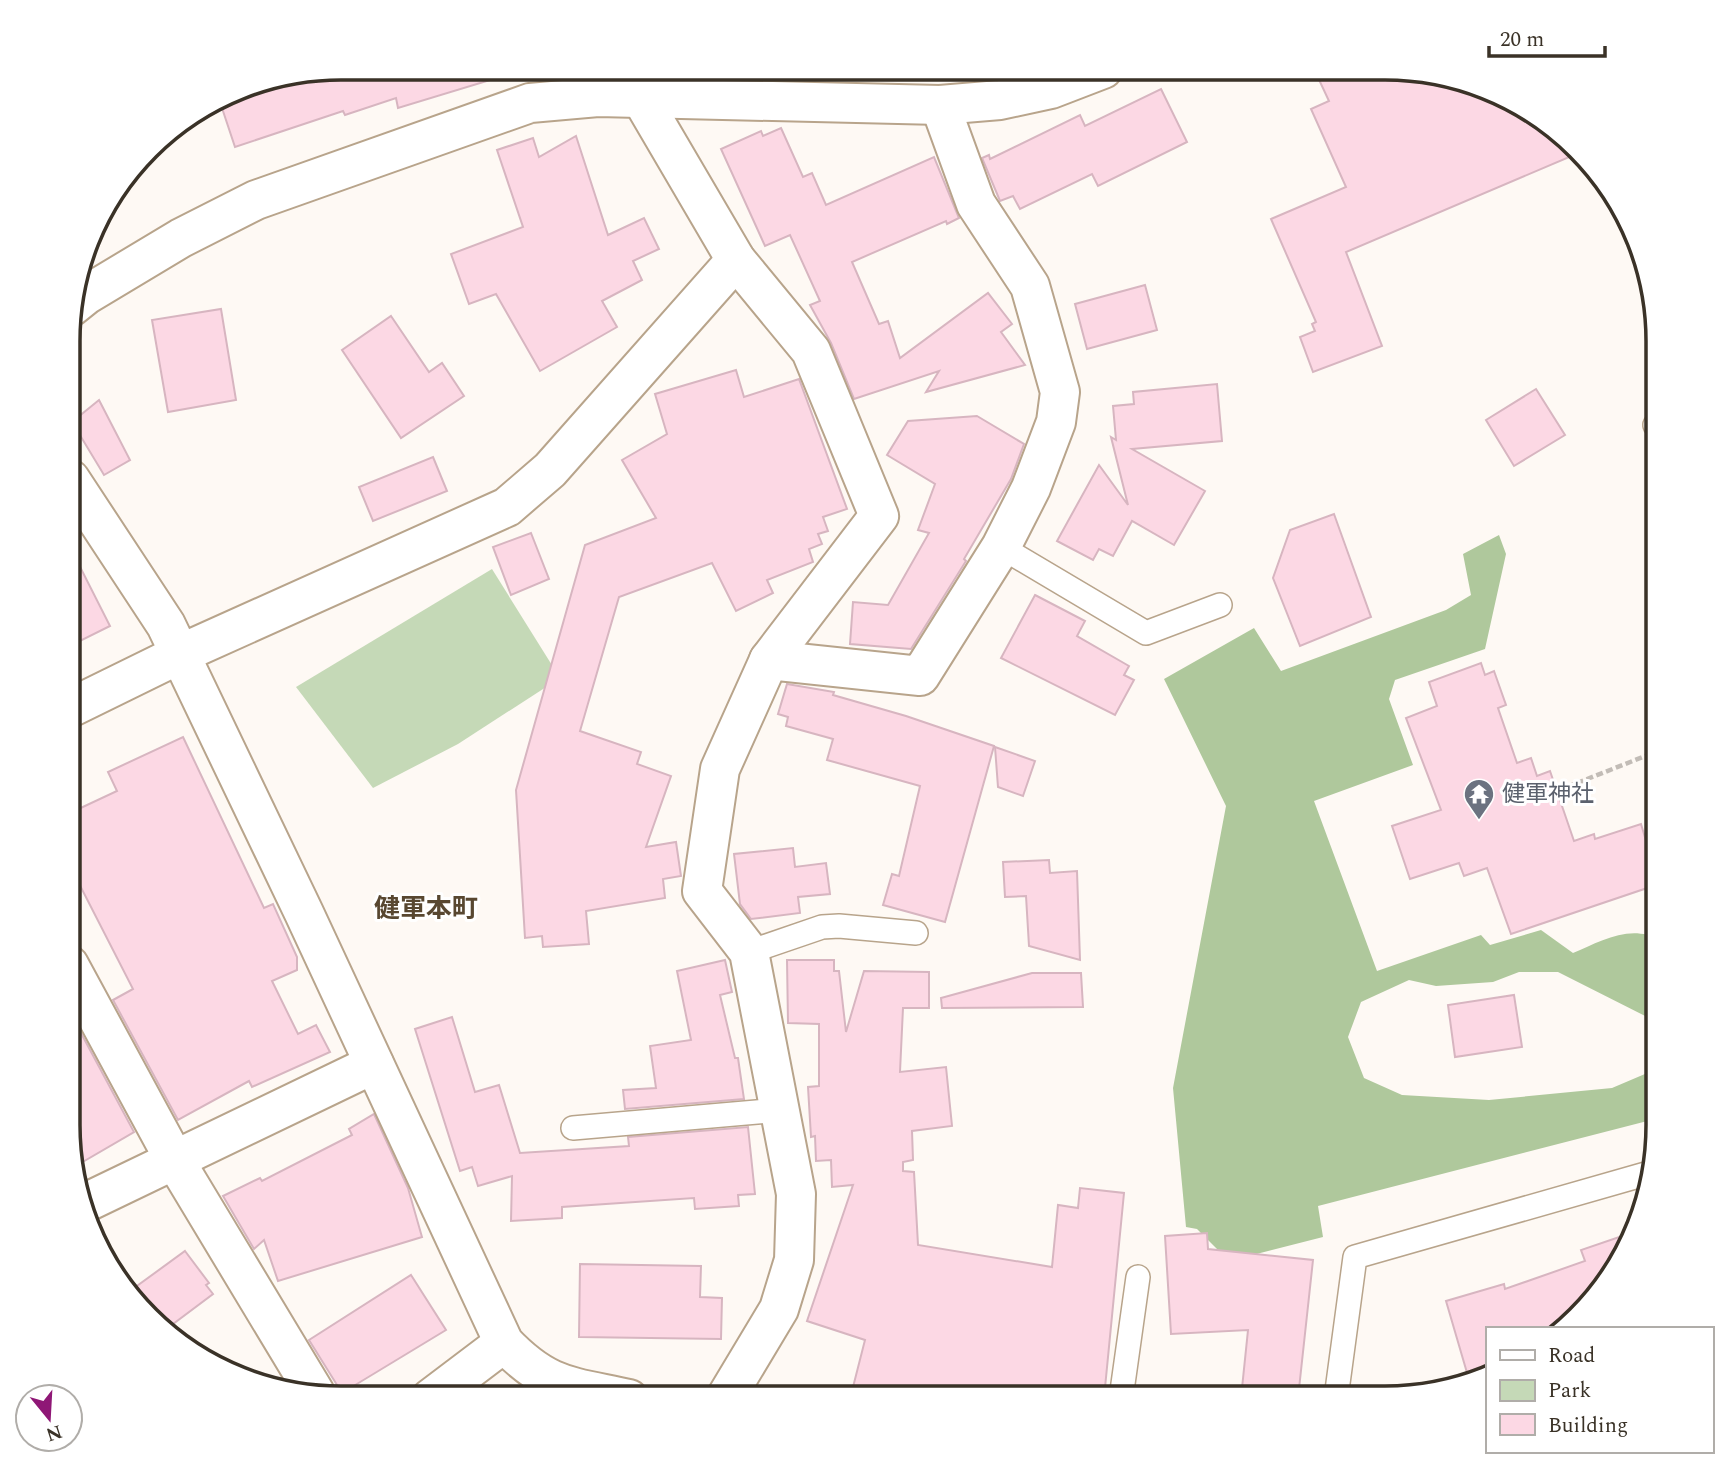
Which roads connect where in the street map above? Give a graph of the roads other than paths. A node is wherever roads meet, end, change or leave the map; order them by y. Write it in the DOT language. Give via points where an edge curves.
graph roads {
  1 [pos="1074,80"];
  2 [pos="587,83"];
  3 [pos="640,98"];
  4 [pos="940,105"];
  5 [pos="736,260"];
  6 [pos="85,298"];
  7 [pos="80,494"];
  8 [pos="1001,547"];
  9 [pos="1220,605"];
  10 [pos="180,654"];
  11 [pos="769,660"];
  12 [pos="80,703"];
  13 [pos="916,933"];
  14 [pos="749,952"];
  15 [pos="80,985"];
  16 [pos="374,1064"];
  17 [pos="780,1110"];
  18 [pos="573,1128"];
  19 [pos="174,1159"];
  20 [pos="1641,1175"];
  21 [pos="91,1200"];
  22 [pos="1138,1278"];
  23 [pos="504,1343"];
  24 [pos="309,1384"];
  25 [pos="447,1386"];
  26 [pos="569,1386"];
  27 [pos="733,1386"];
  28 [pos="1123,1386"];
  29 [pos="1338,1386"];
  1 -- 4 [label="street" via="1000,100"];
  2 -- 3 [label="street"];
  2 -- 6 [label="street" via="256,200 180,238"];
  3 -- 4 [label="street"];
  3 -- 5 [label="street"];
  4 -- 8 [label="street" via="976,204 1030,286 1060,392 1056,422 1043,459"];
  5 -- 10 [label="street" via="550,470 506,507"];
  5 -- 11 [label="street" via="811,351 879,516"];
  7 -- 10 [label="street" via="166,625"];
  8 -- 9 [label="lane" via="1146,633"];
  8 -- 11 [label="street" via="920,676"];
  10 -- 12 [label="street"];
  10 -- 16 [label="street"];
  11 -- 14 [label="street" via="720,769 702,891"];
  13 -- 14 [label="lane" via="822,927"];
  14 -- 17 [label="street"];
  15 -- 19 [label="street"];
  16 -- 19 [label="street"];
  16 -- 23 [label="street"];
  17 -- 18 [label="lane"];
  17 -- 27 [label="street" via="796,1194 794,1260 779,1309"];
  19 -- 21 [label="street"];
  19 -- 24 [label="street"];
  20 -- 29 [label="lane" via="1355,1257"];
  22 -- 28 [label="lane"];
  23 -- 25 [label="street"];
  23 -- 26 [label="street" via="527,1367"];
}
